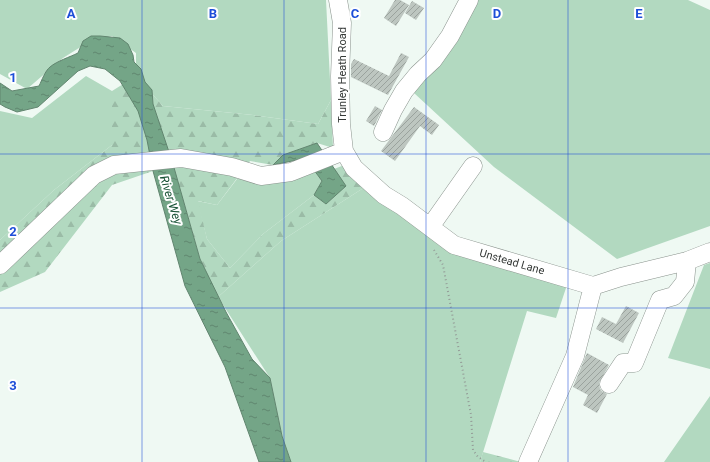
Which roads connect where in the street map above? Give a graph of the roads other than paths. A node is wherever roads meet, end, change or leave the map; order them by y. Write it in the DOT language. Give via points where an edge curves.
graph roads {
  1 [pos="338,0"];
  2 [pos="469,0"];
  3 [pos="383,132"];
  4 [pos="344,151"];
  5 [pos="474,166"];
  6 [pos="430,227"];
  7 [pos="710,252"];
  8 [pos="687,261"];
  9 [pos="0,265"];
  10 [pos="593,286"];
  11 [pos="609,384"];
  12 [pos="528,462"];
  1 -- 4 [label="street, Trunley Heath Road" via="342,23 340,76"];
  2 -- 3 [label="street" via="450,36 433,60 404,91"];
  4 -- 6 [label="street, Unstead Lane" via="354,168 384,195"];
  4 -- 9 [label="street" via="291,172 261,176 232,167 181,158 114,165 94,175"];
  5 -- 6 [label="street"];
  6 -- 10 [label="street, Unstead Lane" via="454,245"];
  7 -- 8 [label="street"];
  8 -- 10 [label="street"];
  8 -- 11 [label="street" via="686,282 674,296 660,300 634,364 623,363"];
  10 -- 12 [label="street" via="575,356"];
}
